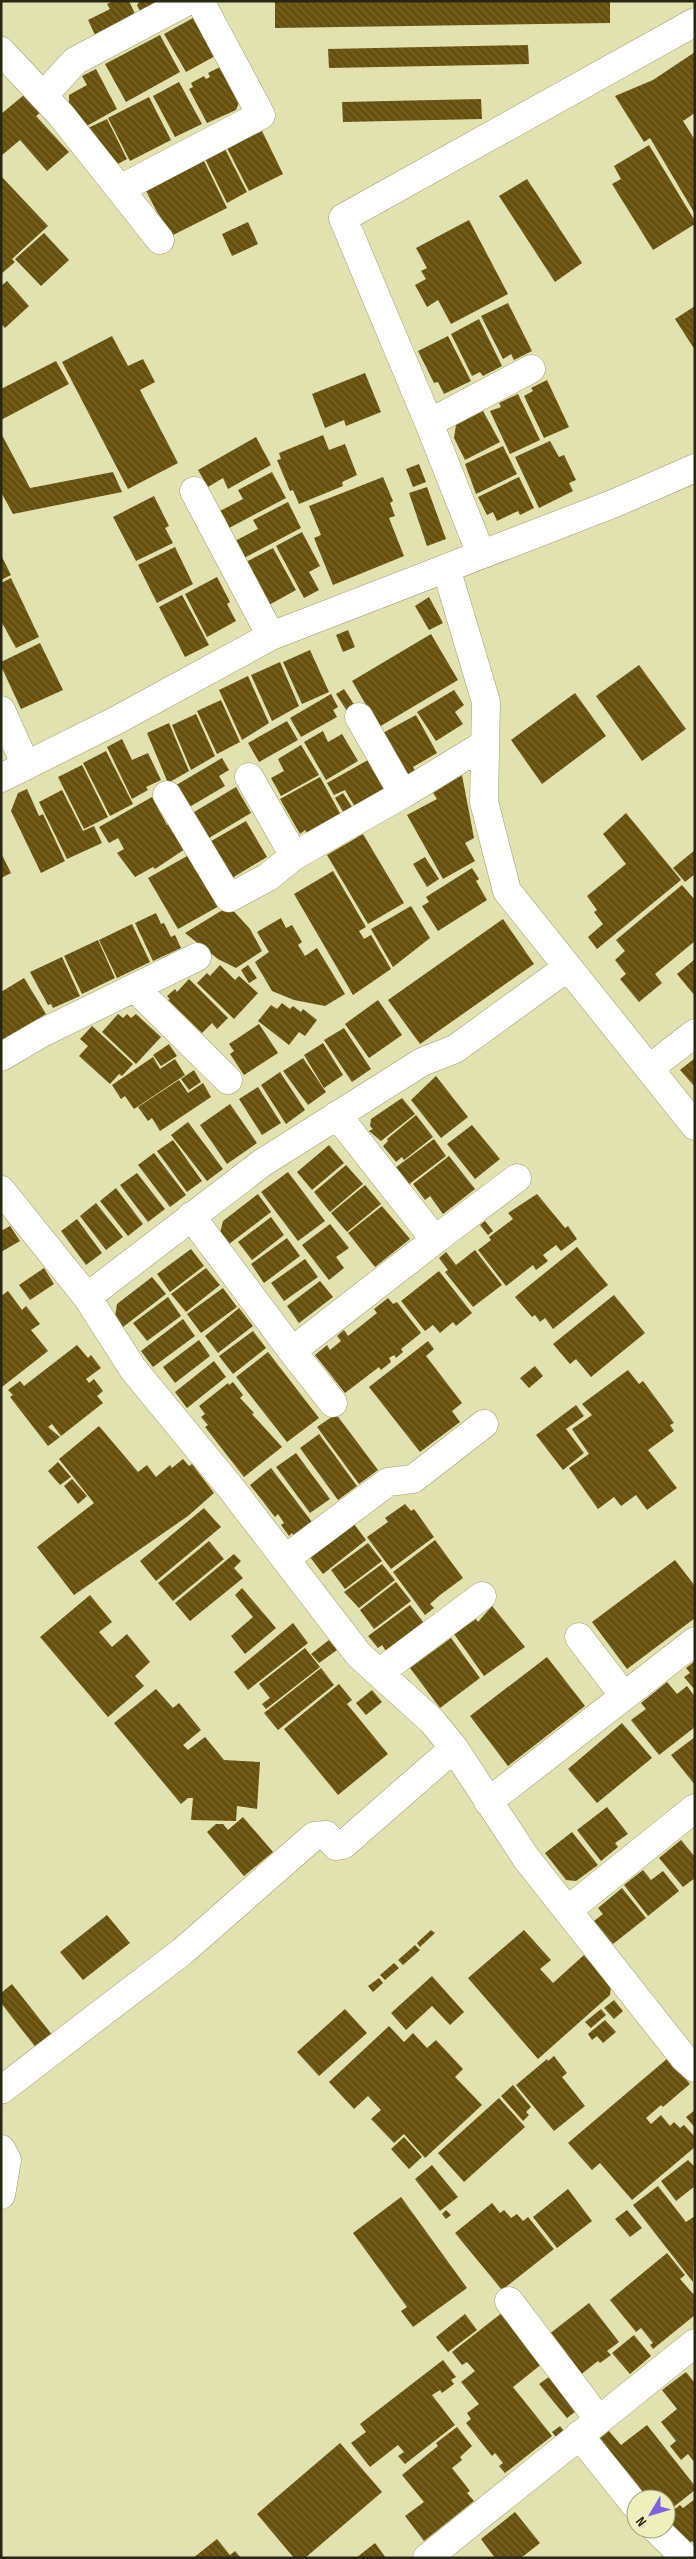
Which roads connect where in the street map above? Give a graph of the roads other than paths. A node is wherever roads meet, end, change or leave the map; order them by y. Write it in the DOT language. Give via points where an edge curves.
graph roads {
  1 [pos="188,1"];
  2 [pos="200,1"];
  3 [pos="695,22"];
  4 [pos="1,51"];
  5 [pos="43,96"];
  6 [pos="120,189"];
  7 [pos="160,240"];
  8 [pos="532,369"];
  9 [pos="429,423"];
  10 [pos="695,468"];
  11 [pos="194,491"];
  12 [pos="482,554"];
  13 [pos="446,568"];
  14 [pos="271,636"];
  15 [pos="1,710"];
  16 [pos="359,717"];
  17 [pos="485,744"];
  18 [pos="26,766"];
  19 [pos="1,778"];
  20 [pos="249,778"];
  21 [pos="403,794"];
  22 [pos="167,795"];
  23 [pos="294,856"];
  24 [pos="197,957"];
  25 [pos="568,967"];
  26 [pos="135,988"];
  27 [pos="695,1034"];
  28 [pos="1,1058"];
  29 [pos="650,1068"];
  30 [pos="228,1080"];
  31 [pos="337,1115"];
  32 [pos="695,1126"];
  33 [pos="517,1178"];
  34 [pos="1,1190"];
  35 [pos="191,1216"];
  36 [pos="435,1240"];
  37 [pos="87,1297"];
  38 [pos="292,1351"];
  39 [pos="333,1402"];
  40 [pos="484,1424"];
  41 [pos="285,1559"];
  42 [pos="482,1596"];
  43 [pos="578,1637"];
  44 [pos="695,1640"];
  45 [pos="379,1673"];
  46 [pos="624,1696"];
  47 [pos="454,1748"];
  48 [pos="488,1802"];
  49 [pos="694,1811"];
  50 [pos="568,1910"];
  51 [pos="695,2068"];
  52 [pos="1,2090"];
  53 [pos="1,2149"];
  54 [pos="1,2195"];
  55 [pos="509,2301"];
  56 [pos="695,2343"];
  57 [pos="589,2427"];
  58 [pos="626,2489"];
  59 [pos="666,2539"];
  60 [pos="427,2558"];
  61 [pos="686,2558"];
  1 -- 5 [label="street" via="75,61"];
  2 -- 6 [label="street" via="262,116"];
  3 -- 9 [label="street" via="343,218"];
  4 -- 5 [label="street"];
  5 -- 6 [label="street"];
  6 -- 7 [label="street"];
  8 -- 9 [label="street"];
  9 -- 12 [label="street"];
  10 -- 12 [label="street" via="615,503"];
  11 -- 14 [label="street"];
  12 -- 13 [label="street"];
  13 -- 14 [label="street"];
  13 -- 17 [label="street" via="486,702"];
  14 -- 18 [label="street"];
  15 -- 18 [label="street"];
  16 -- 21 [label="street"];
  17 -- 21 [label="street"];
  17 -- 25 [label="street" via="484,802 507,891"];
  18 -- 19 [label="street"];
  20 -- 23 [label="street"];
  21 -- 23 [label="street"];
  22 -- 23 [label="street" via="229,898 268,877"];
  24 -- 26 [label="street"];
  25 -- 29 [label="street"];
  25 -- 31 [label="street" via="455,1049 422,1062"];
  26 -- 28 [label="street" via="42,1033"];
  26 -- 30 [label="street"];
  27 -- 29 [label="street"];
  29 -- 32 [label="street"];
  31 -- 35 [label="street" via="262,1163"];
  31 -- 36 [label="street"];
  33 -- 36 [label="street"];
  34 -- 37 [label="street"];
  35 -- 37 [label="street"];
  35 -- 38 [label="street"];
  36 -- 38 [label="street"];
  37 -- 41 [label="street" via="133,1369"];
  38 -- 39 [label="street"];
  40 -- 41 [label="street" via="414,1479 388,1482"];
  41 -- 45 [label="street" via="359,1655"];
  42 -- 45 [label="street"];
  43 -- 46 [label="street"];
  44 -- 46 [label="street"];
  45 -- 47 [label="street" via="432,1721"];
  46 -- 48 [label="street"];
  47 -- 48 [label="street"];
  47 -- 52 [label="street" via="343,1845 336,1846 326,1836 314,1836 183,1951"];
  48 -- 50 [label="street" via="526,1858"];
  49 -- 50 [label="street"];
  50 -- 51 [label="street"];
  53 -- 54 [label="street" via="7,2160"];
  55 -- 57 [label="street"];
  56 -- 57 [label="street"];
  57 -- 58 [label="street"];
  57 -- 60 [label="street"];
  59 -- 61 [label="street"];
}
